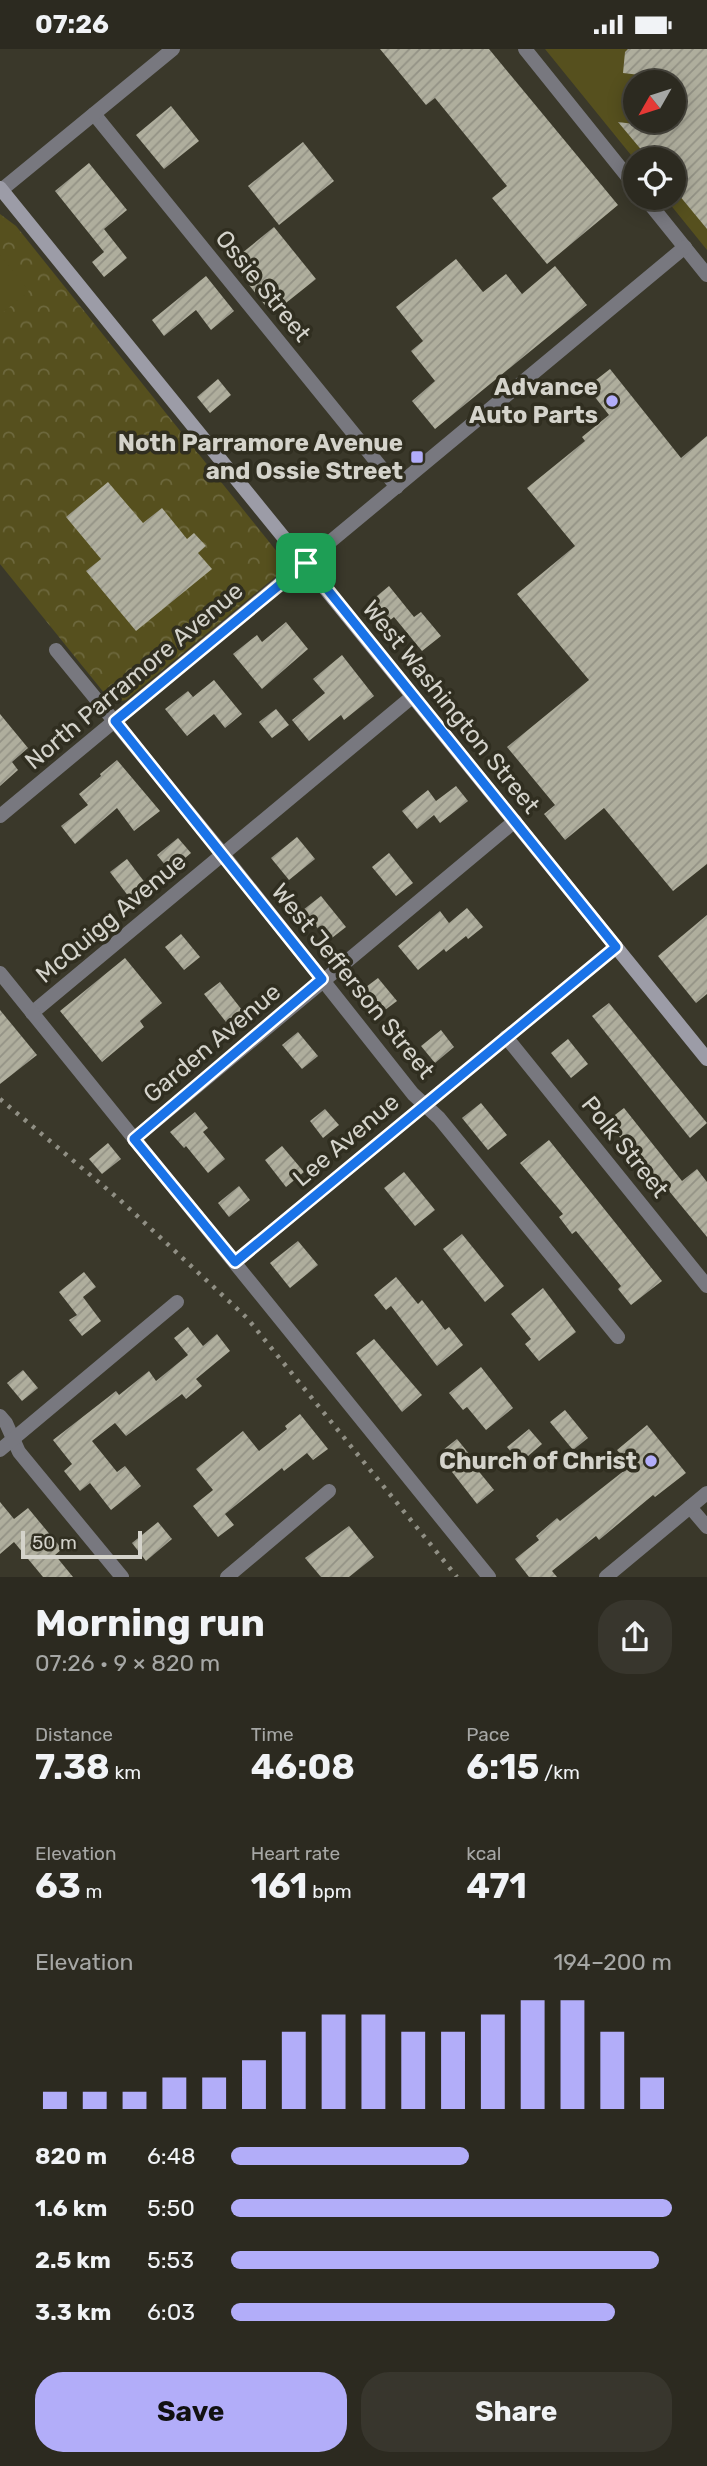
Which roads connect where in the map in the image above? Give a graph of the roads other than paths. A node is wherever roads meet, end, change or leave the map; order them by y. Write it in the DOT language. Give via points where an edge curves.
graph roads {
  1 [pos="171,49"];
  2 [pos="525,49"];
  3 [pos="94,114"];
  4 [pos="623,170"];
  5 [pos="1,189"];
  6 [pos="655,210"];
  7 [pos="685,247"];
  8 [pos="707,275"];
  9 [pos="397,487"];
  10 [pos="306,563"];
  11 [pos="56,650"];
  12 [pos="413,696"];
  13 [pos="115,721"];
  14 [pos="0,816"];
  15 [pos="515,821"];
  16 [pos="222,853"];
  17 [pos="616,947"];
  18 [pos="0,973"];
  19 [pos="322,979"];
  20 [pos="32,1013"];
  21 [pos="506,1037"];
  22 [pos="707,1059"];
  23 [pos="425,1105"];
  24 [pos="134,1139"];
  25 [pos="235,1262"];
  26 [pos="707,1286"];
  27 [pos="177,1302"];
  28 [pos="618,1338"];
  29 [pos="0,1416"];
  30 [pos="13,1439"];
  31 [pos="0,1450"];
  32 [pos="329,1491"];
  33 [pos="707,1493"];
  34 [pos="690,1507"];
  35 [pos="707,1527"];
  36 [pos="122,1577"];
  37 [pos="227,1577"];
  38 [pos="489,1577"];
  39 [pos="606,1577"];
  1 -- 3 [label="street"];
  2 -- 4 [label="street"];
  3 -- 5 [label="street"];
  3 -- 9 [label="street, Ossie Street"];
  5 -- 10 [label="main road, West Washington Street"];
  6 -- 7 [label="street"];
  7 -- 8 [label="street"];
  7 -- 9 [label="street, North Parramore Avenue"];
  9 -- 10 [label="street, North Parramore Avenue"];
  10 -- 12 [label="main road, West Washington Street"];
  10 -- 13 [label="street, North Parramore Avenue"];
  11 -- 13 [label="street, West Jefferson Street"];
  12 -- 15 [label="main road, West Washington Street"];
  12 -- 16 [label="street, McQuigg Avenue"];
  13 -- 14 [label="street, North Parramore Avenue"];
  13 -- 16 [label="street, West Jefferson Street"];
  15 -- 17 [label="main road, West Washington Street"];
  15 -- 19 [label="street, Garden Avenue"];
  16 -- 19 [label="street, West Jefferson Street"];
  16 -- 20 [label="street, McQuigg Avenue"];
  17 -- 21 [label="street, Lee Avenue"];
  17 -- 22 [label="main road, West Washington Street"];
  18 -- 20 [label="street"];
  19 -- 23 [label="street, West Jefferson Street"];
  19 -- 24 [label="street, Garden Avenue"];
  20 -- 24 [label="street"];
  21 -- 23 [label="street, Lee Avenue"];
  21 -- 26 [label="street, Polk Street"];
  23 -- 25 [label="street, Lee Avenue"];
  23 -- 28 [label="street, West Jefferson Street"];
  24 -- 25 [label="street"];
  25 -- 38 [label="street"];
  27 -- 30 [label="street"];
  29 -- 30 [label="street"];
  30 -- 31 [label="street"];
  30 -- 36 [label="street"];
  32 -- 37 [label="street"];
  33 -- 34 [label="street"];
  34 -- 35 [label="street"];
  34 -- 39 [label="street"];
}
